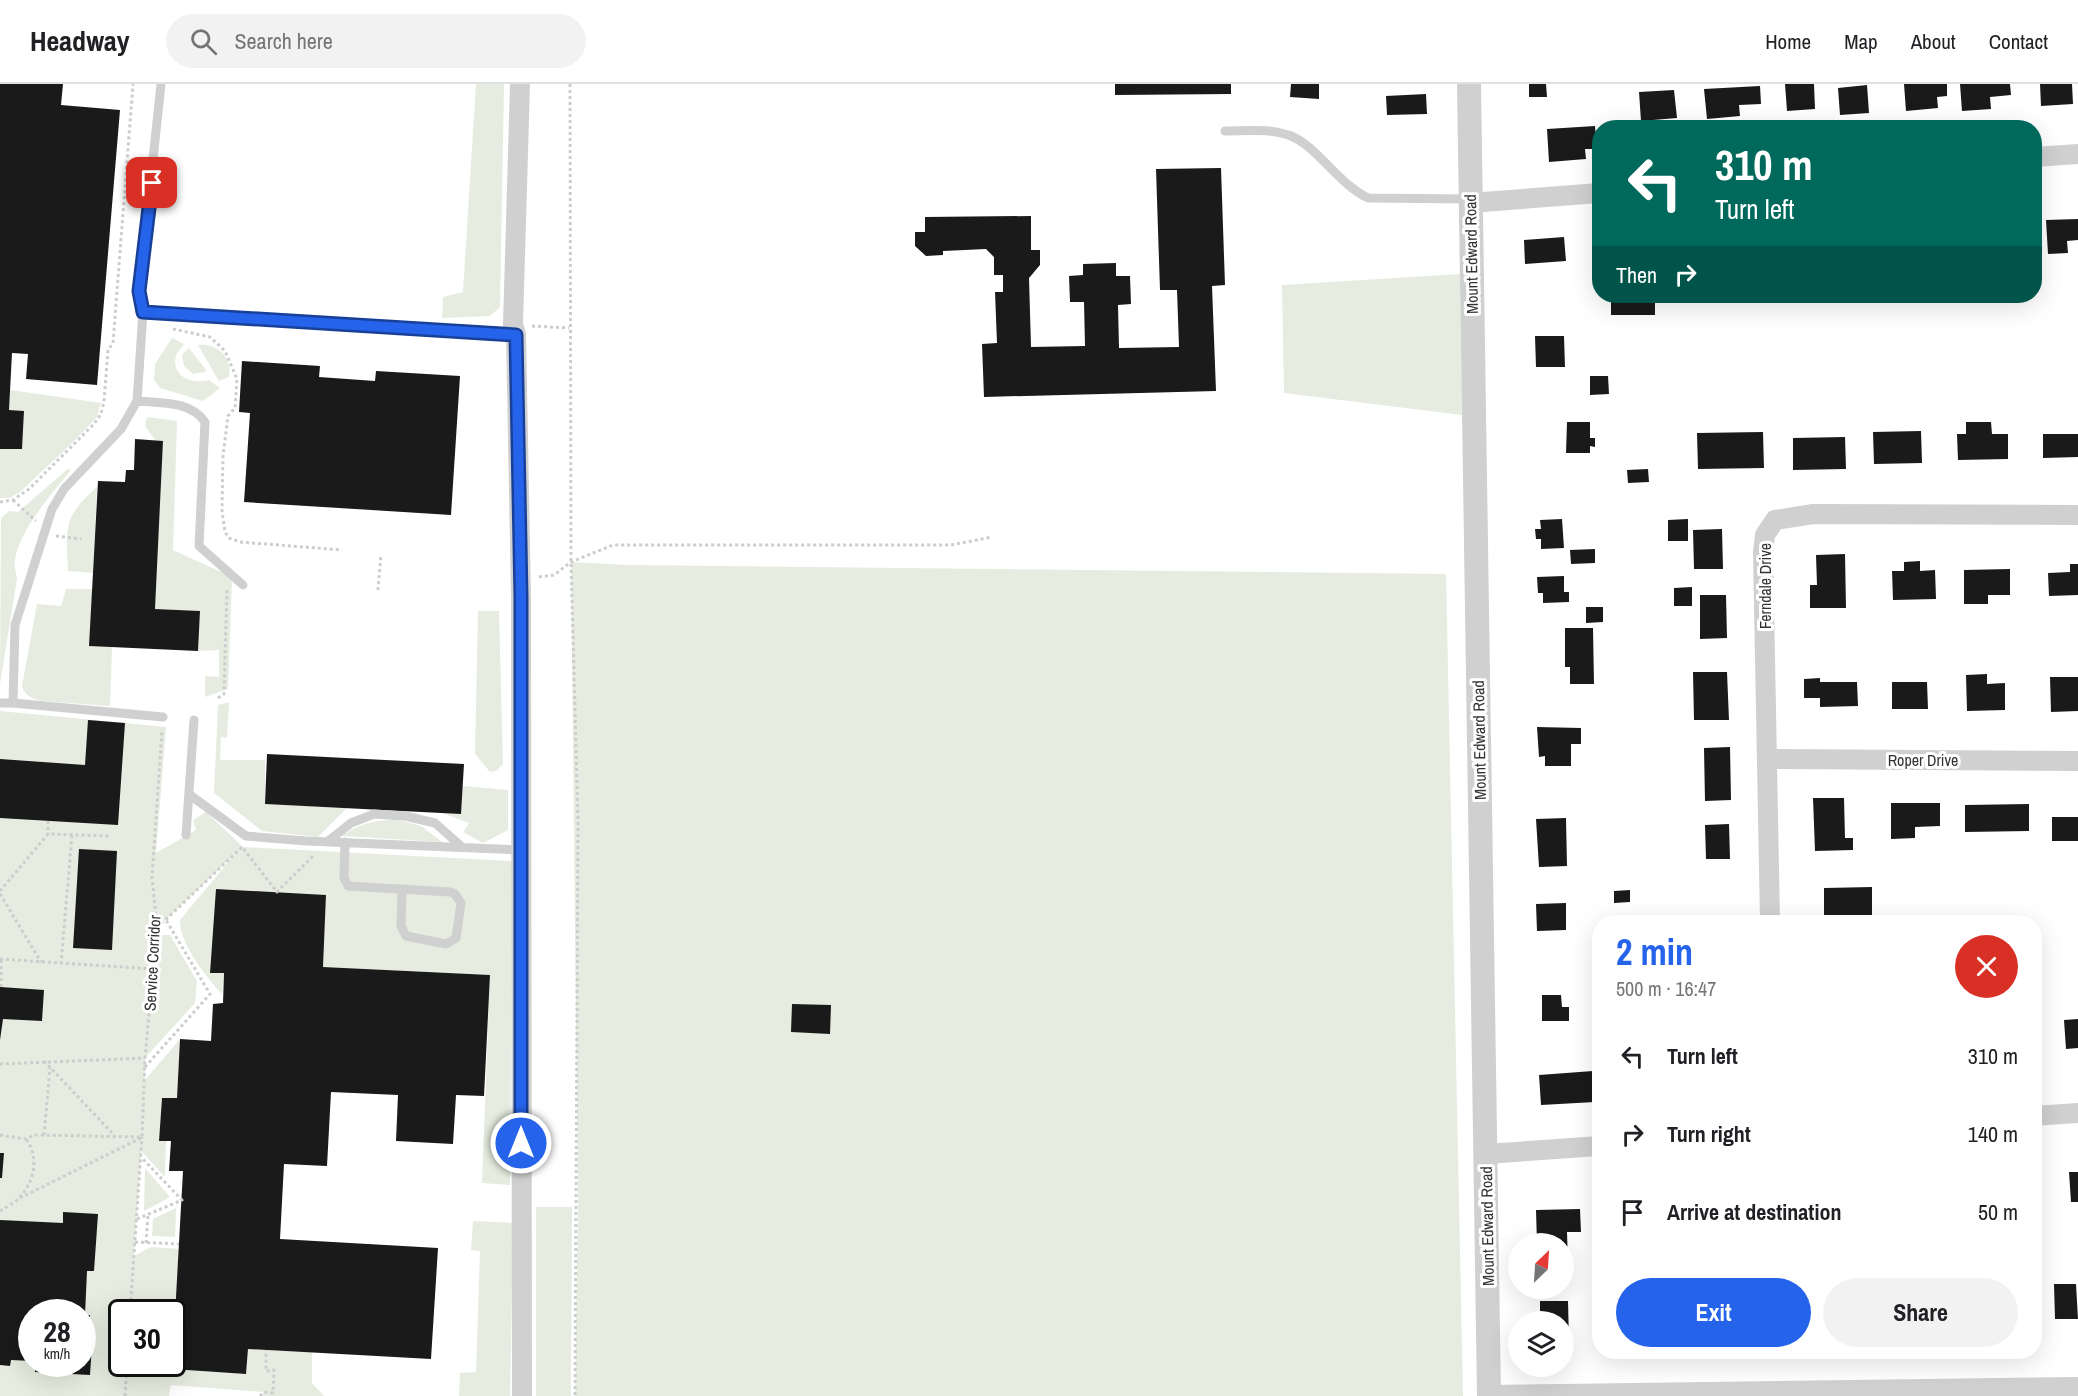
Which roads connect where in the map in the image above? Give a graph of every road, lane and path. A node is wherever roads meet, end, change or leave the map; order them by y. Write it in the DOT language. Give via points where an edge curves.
graph roads {
  1 [pos="133,84"];
  2 [pos="162,84"];
  3 [pos="520,84"];
  4 [pos="570,84"];
  5 [pos="1469,84"];
  6 [pos="1225,131"];
  7 [pos="2078,154"];
  8 [pos="2042,156"];
  9 [pos="1592,193"];
  10 [pos="1470,201"];
  11 [pos="143,312"];
  12 [pos="172,328"];
  13 [pos="569,328"];
  14 [pos="520,330"];
  15 [pos="137,401"];
  16 [pos="0,502"];
  17 [pos="2078,515"];
  18 [pos="992,537"];
  19 [pos="342,550"];
  20 [pos="381,554"];
  21 [pos="571,562"];
  22 [pos="227,569"];
  23 [pos="519,580"];
  24 [pos="243,585"];
  25 [pos="378,590"];
  26 [pos="218,698"];
  27 [pos="0,703"];
  28 [pos="13,703"];
  29 [pos="163,717"];
  30 [pos="194,720"];
  31 [pos="1769,759"];
  32 [pos="2078,761"];
  33 [pos="190,795"];
  34 [pos="48,821"];
  35 [pos="48,834"];
  36 [pos="72,835"];
  37 [pos="186,835"];
  38 [pos="109,836"];
  39 [pos="327,842"];
  40 [pos="345,842"];
  41 [pos="461,846"];
  42 [pos="520,850"];
  43 [pos="402,890"];
  44 [pos="0,893"];
  45 [pos="1770,915"];
  46 [pos="166,920"];
  47 [pos="157,928"];
  48 [pos="1,959"];
  49 [pos="42,963"];
  50 [pos="61,964"];
  51 [pos="153,969"];
  52 [pos="1,987"];
  53 [pos="145,1058"];
  54 [pos="43,1060"];
  55 [pos="0,1064"];
  56 [pos="50,1068"];
  57 [pos="145,1068"];
  58 [pos="2078,1113"];
  59 [pos="2042,1115"];
  60 [pos="0,1130"];
  61 [pos="0,1135"];
  62 [pos="5,1135"];
  63 [pos="44,1136"];
  64 [pos="115,1136"];
  65 [pos="142,1137"];
  66 [pos="26,1139"];
  67 [pos="1592,1146"];
  68 [pos="1486,1154"];
  69 [pos="141,1157"];
  70 [pos="20,1198"];
  71 [pos="0,1211"];
  72 [pos="148,1215"];
  73 [pos="136,1219"];
  74 [pos="135,1242"];
  75 [pos="146,1243"];
  76 [pos="179,1244"];
  77 [pos="131,1299"];
  78 [pos="266,1350"];
  79 [pos="126,1377"];
  80 [pos="2078,1387"];
  81 [pos="262,1395"];
  82 [pos="1489,1395"];
  83 [pos="125,1396"];
  84 [pos="522,1396"];
  85 [pos="575,1396"];
  1 -- 16 [label="path" via="113,343 108,350 101,414 43,477 13,500"];
  2 -- 11 [label="lane" via="139,291"];
  3 -- 14 [label="street" via="513,324"];
  4 -- 13 [label="path"];
  5 -- 10 [label="street, Mount Edward Road"];
  6 -- 10 [label="lane" via="1291,136 1354,191 1368,198"];
  7 -- 8 [label="street"];
  9 -- 10 [label="street"];
  10 -- 68 [label="street, Mount Edward Road"];
  11 -- 14 [label="lane"];
  11 -- 15 [label="lane"];
  12 -- 19 [label="path" via="210,337 225,351 237,380 235,408 228,416 223,456 225,532 240,542"];
  13 -- 14 [label="path"];
  13 -- 21 [label="path"];
  14 -- 23 [label="street"];
  15 -- 22 [label="lane" via="198,411 205,422 199,546"];
  15 -- 28 [label="lane" via="121,429 64,489 52,509 15,625"];
  17 -- 31 [label="street, Ferndale Drive" via="1813,514 1775,520 1765,536 1763,552"];
  18 -- 21 [label="path" via="951,545 613,545"];
  20 -- 25 [label="path"];
  21 -- 23 [label="path" via="554,575"];
  21 -- 85 [label="path" via="578,822"];
  22 -- 24 [label="lane"];
  22 -- 26 [label="path" via="224,694"];
  23 -- 42 [label="street"];
  27 -- 28 [label="lane"];
  28 -- 29 [label="lane"];
  29 -- 47 [label="path, Service Corridor" via="152,878"];
  30 -- 33 [label="lane"];
  31 -- 32 [label="street, Roper Drive"];
  31 -- 45 [label="street, Ferndale Drive"];
  33 -- 37 [label="lane"];
  33 -- 39 [label="lane" via="246,836"];
  34 -- 35 [label="path"];
  35 -- 36 [label="path"];
  35 -- 44 [label="path"];
  36 -- 38 [label="path"];
  36 -- 50 [label="path"];
  39 -- 40 [label="lane"];
  39 -- 41 [label="lane" via="351,823 374,814 435,823"];
  39 -- 46 [label="path" via="277,892 242,847"];
  40 -- 41 [label="lane"];
  40 -- 43 [label="lane" via="344,878 348,886"];
  41 -- 42 [label="lane"];
  42 -- 84 [label="street"];
  43 -- 43 [label="lane" via="455,894 461,903 456,938 446,944 406,936 401,926"];
  44 -- 49 [label="path"];
  46 -- 47 [label="path"];
  46 -- 57 [label="path" via="210,994"];
  47 -- 51 [label="path, Service Corridor"];
  48 -- 49 [label="path"];
  48 -- 52 [label="path"];
  49 -- 50 [label="path"];
  50 -- 51 [label="path"];
  51 -- 53 [label="path, Service Corridor"];
  53 -- 54 [label="path"];
  53 -- 57 [label="path, Service Corridor"];
  54 -- 55 [label="path"];
  54 -- 56 [label="path"];
  56 -- 63 [label="path"];
  56 -- 64 [label="path"];
  57 -- 65 [label="path, Service Corridor"];
  58 -- 59 [label="street"];
  60 -- 62 [label="path"];
  61 -- 62 [label="path"];
  62 -- 66 [label="path"];
  63 -- 64 [label="path"];
  63 -- 66 [label="path"];
  64 -- 65 [label="path"];
  65 -- 69 [label="path, Service Corridor"];
  65 -- 70 [label="path"];
  66 -- 70 [label="path" via="35,1155 34,1168"];
  67 -- 68 [label="street"];
  68 -- 82 [label="street, Mount Edward Road"];
  69 -- 72 [label="path" via="182,1200"];
  69 -- 73 [label="path, Service Corridor"];
  70 -- 71 [label="path"];
  72 -- 73 [label="path"];
  72 -- 75 [label="path"];
  73 -- 74 [label="path, Service Corridor"];
  74 -- 75 [label="path"];
  74 -- 77 [label="path, Service Corridor"];
  75 -- 76 [label="path"];
  78 -- 81 [label="path" via="266,1371 274,1370 273,1393"];
  79 -- 83 [label="path"];
  80 -- 82 [label="street"];
}
